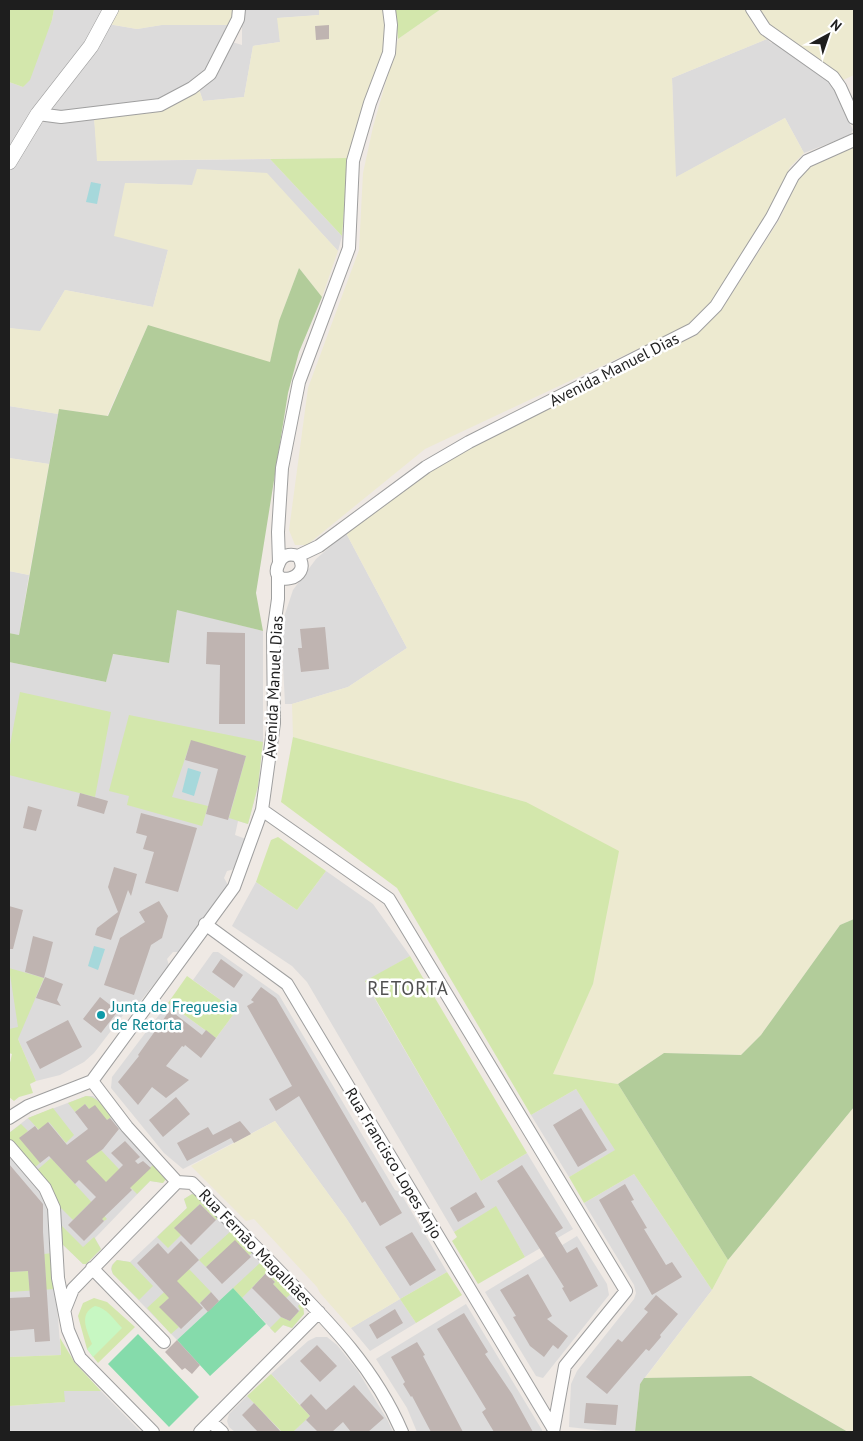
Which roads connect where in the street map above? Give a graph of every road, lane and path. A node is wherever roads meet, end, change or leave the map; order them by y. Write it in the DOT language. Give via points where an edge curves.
graph roads {
  1 [pos="111,9"];
  2 [pos="239,9"];
  3 [pos="390,9"];
  4 [pos="752,9"];
  5 [pos="38,114"];
  6 [pos="854,118"];
  7 [pos="854,140"];
  8 [pos="9,162"];
  9 [pos="278,532"];
  10 [pos="319,546"];
  11 [pos="296,554"];
  12 [pos="278,568"];
  13 [pos="297,574"];
  14 [pos="278,599"];
  15 [pos="262,810"];
  16 [pos="205,924"];
  17 [pos="92,1081"];
  18 [pos="9,1118"];
  19 [pos="9,1146"];
  20 [pos="177,1182"];
  21 [pos="92,1268"];
  22 [pos="65,1310"];
  23 [pos="319,1312"];
  24 [pos="164,1342"];
  25 [pos="211,1422"];
  26 [pos="553,1430"];
  27 [pos="153,1432"];
  28 [pos="200,1432"];
  29 [pos="222,1432"];
  30 [pos="402,1432"];
  1 -- 5 [label="street" via="91,46"];
  2 -- 5 [label="street" via="238,19 210,74 160,105 61,117"];
  3 -- 9 [label="street" via="389,53 353,162 349,248 299,382 282,468"];
  4 -- 6 [label="street" via="765,29 833,77"];
  5 -- 8 [label="street"];
  7 -- 10 [label="street, Avenida Manuel Dias" via="807,162 793,176 772,217 716,306 693,330 433,463"];
  9 -- 11 [label="street"];
  9 -- 12 [label="street"];
  10 -- 11 [label="street, Avenida Manuel Dias"];
  10 -- 13 [label="street, Avenida Manuel Dias"];
  11 -- 12 [label="street, Avenida Manuel Dias" via="284,556"];
  11 -- 13 [label="street" via="301,559"];
  12 -- 13 [label="street" via="282,579 287,580"];
  12 -- 14 [label="street, Avenida Manuel Dias"];
  13 -- 14 [label="street, Avenida Manuel Dias"];
  14 -- 15 [label="street, Avenida Manuel Dias" via="273,634 274,723"];
  15 -- 16 [label="street, Avenida Manuel Dias" via="234,887"];
  15 -- 26 [label="street" via="388,898 626,1291 565,1366"];
  16 -- 17 [label="street, Avenida Manuel Dias"];
  16 -- 26 [label="street, Rua Francisco Lopes Anjo" via="287,984"];
  17 -- 18 [label="street" via="28,1106"];
  17 -- 20 [label="street, Rua Fernão Magalhães" via="127,1127"];
  19 -- 22 [label="street" via="45,1188 54,1208 58,1278"];
  20 -- 21 [label="street"];
  20 -- 23 [label="street, Rua Fernão Magalhães" via="192,1183"];
  21 -- 22 [label="street" via="73,1289"];
  21 -- 24 [label="street"];
  22 -- 27 [label="street" via="68,1330 80,1358"];
  23 -- 25 [label="street"];
  23 -- 30 [label="street, Rua Fernão Magalhães" via="361,1360 392,1408"];
  25 -- 28 [label="street"];
  25 -- 29 [label="street"];
}
